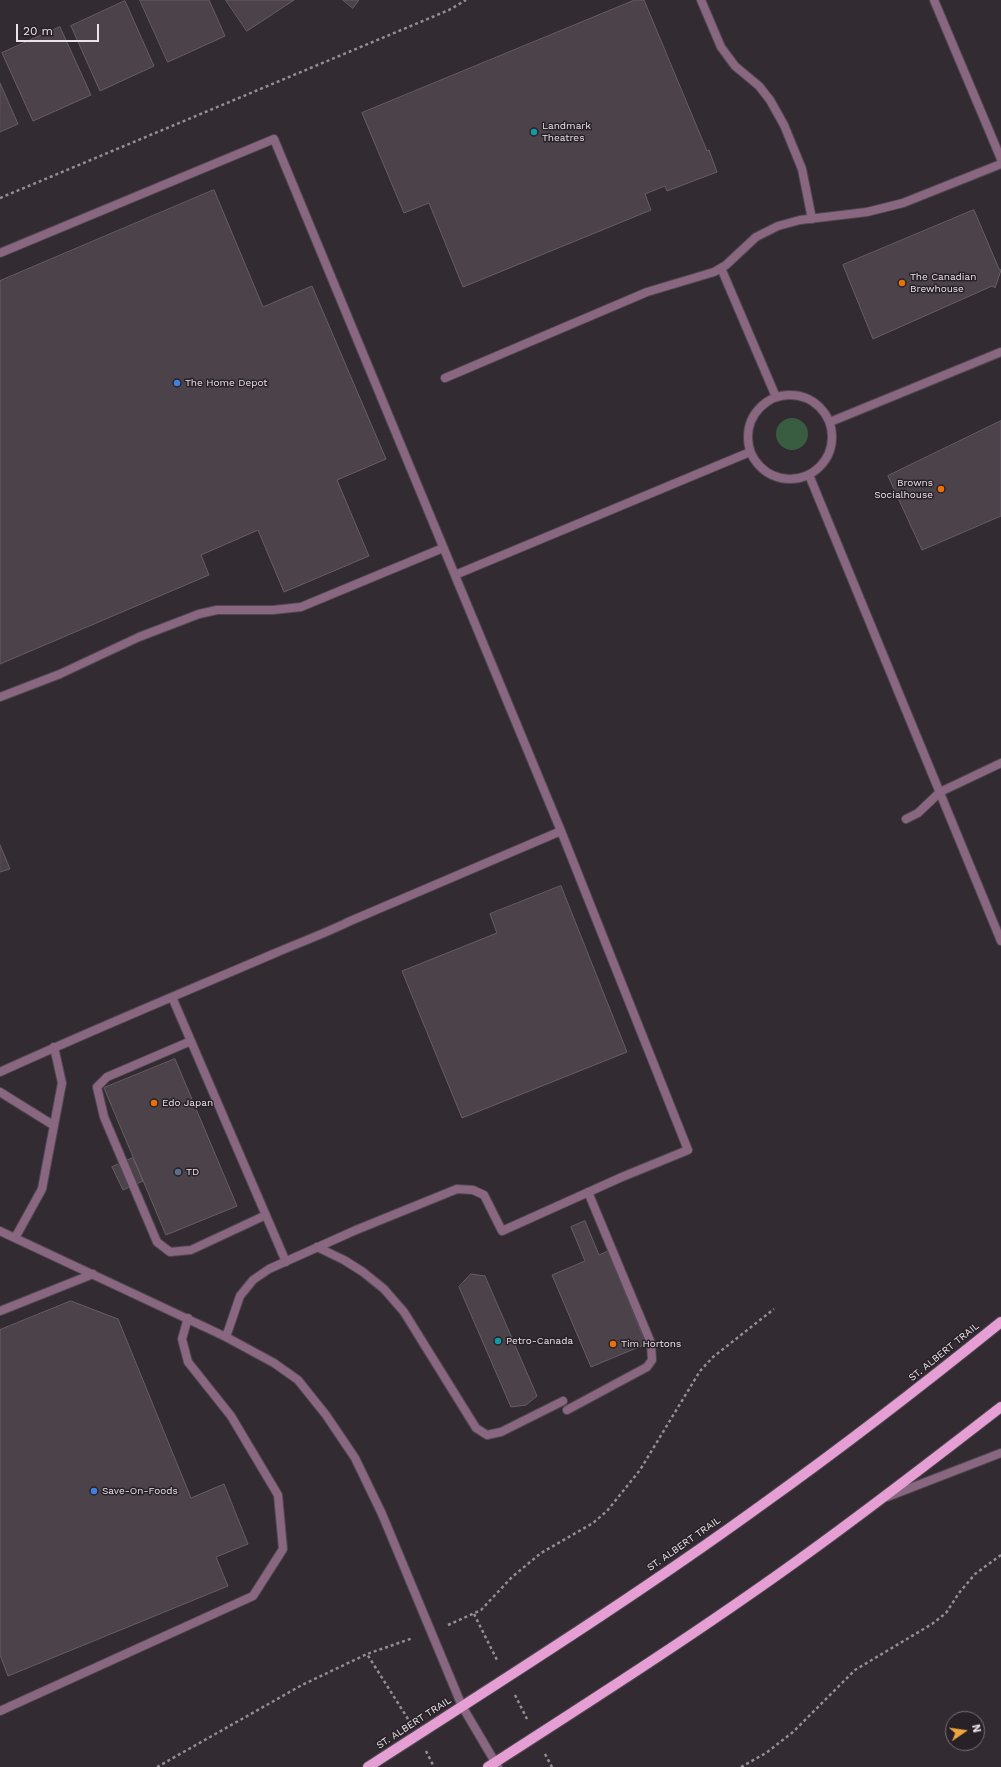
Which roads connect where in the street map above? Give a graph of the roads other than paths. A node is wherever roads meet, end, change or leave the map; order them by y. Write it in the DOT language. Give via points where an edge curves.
graph roads {
  1 [pos="701,0"];
  2 [pos="934,0"];
  3 [pos="1001,159"];
  4 [pos="1001,164"];
  5 [pos="812,218"];
  6 [pos="0,254"];
  7 [pos="722,268"];
  8 [pos="1001,352"];
  9 [pos="445,378"];
  10 [pos="776,397"];
  11 [pos="830,422"];
  12 [pos="750,452"];
  13 [pos="809,475"];
  14 [pos="443,548"];
  15 [pos="455,575"];
  16 [pos="0,697"];
  17 [pos="1001,762"];
  18 [pos="940,792"];
  19 [pos="906,819"];
  20 [pos="561,831"];
  21 [pos="1001,941"];
  22 [pos="172,997"];
  23 [pos="191,1041"];
  24 [pos="54,1047"];
  25 [pos="0,1072"];
  26 [pos="0,1092"];
  27 [pos="53,1125"];
  28 [pos="588,1192"];
  29 [pos="266,1215"];
  30 [pos="0,1231"];
  31 [pos="15,1238"];
  32 [pos="317,1247"];
  33 [pos="286,1262"];
  34 [pos="93,1274"];
  35 [pos="0,1311"];
  36 [pos="188,1318"];
  37 [pos="1001,1322"];
  38 [pos="226,1337"];
  39 [pos="563,1401"];
  40 [pos="1001,1407"];
  41 [pos="567,1410"];
  42 [pos="1001,1453"];
  43 [pos="881,1499"];
  44 [pos="462,1706"];
  45 [pos="0,1711"];
  46 [pos="494,1766"];
  47 [pos="368,1767"];
  1 -- 5 [label="street" via="721,47 735,66 770,100 784,126 802,169"];
  2 -- 3 [label="street"];
  4 -- 5 [label="street" via="903,203 867,212"];
  5 -- 7 [label="street" via="778,226 756,237"];
  6 -- 14 [label="street" via="274,139"];
  7 -- 9 [label="street" via="647,292"];
  7 -- 10 [label="street"];
  8 -- 11 [label="street"];
  10 -- 11 [label="street" via="789,394 802,396 823,410"];
  10 -- 12 [label="street" via="764,403 755,413 749,426"];
  11 -- 13 [label="street" via="831,446 827,458"];
  12 -- 13 [label="street" via="769,474 782,479 796,479"];
  12 -- 15 [label="street"];
  13 -- 18 [label="street"];
  14 -- 15 [label="street"];
  14 -- 16 [label="street" via="301,607 217,610 199,614"];
  15 -- 20 [label="street"];
  17 -- 18 [label="street"];
  18 -- 19 [label="street" via="918,813"];
  18 -- 21 [label="street"];
  20 -- 22 [label="street"];
  20 -- 28 [label="street" via="688,1150"];
  22 -- 23 [label="street"];
  22 -- 24 [label="street"];
  23 -- 29 [label="street"];
  23 -- 29 [label="street" via="107,1077 96,1088 104,1117 157,1242 170,1252 191,1250"];
  24 -- 25 [label="street"];
  24 -- 27 [label="street" via="62,1083"];
  26 -- 27 [label="street"];
  27 -- 31 [label="street" via="42,1189"];
  28 -- 32 [label="street" via="502,1231 484,1194 457,1189"];
  28 -- 41 [label="street" via="651,1343 652,1360 647,1368 632,1377"];
  29 -- 33 [label="street"];
  30 -- 31 [label="street"];
  31 -- 34 [label="street"];
  32 -- 33 [label="street"];
  32 -- 39 [label="street" via="364,1272 384,1289 404,1312 476,1428 487,1435 501,1432"];
  33 -- 38 [label="street" via="253,1280 240,1296"];
  34 -- 35 [label="street"];
  34 -- 36 [label="street"];
  36 -- 38 [label="street"];
  36 -- 45 [label="street" via="182,1340 188,1362 232,1416 278,1495 283,1549 253,1596"];
  37 -- 44 [label="main road, ST. ALBERT TRAIL" via="905,1399 762,1505 577,1632"];
  38 -- 44 [label="street" via="262,1356 298,1380 355,1458 382,1514"];
  40 -- 43 [label="main road"];
  42 -- 43 [label="street"];
  43 -- 46 [label="main road" via="717,1617"];
  44 -- 46 [label="street"];
  44 -- 47 [label="main road, ST. ALBERT TRAIL"];
}
